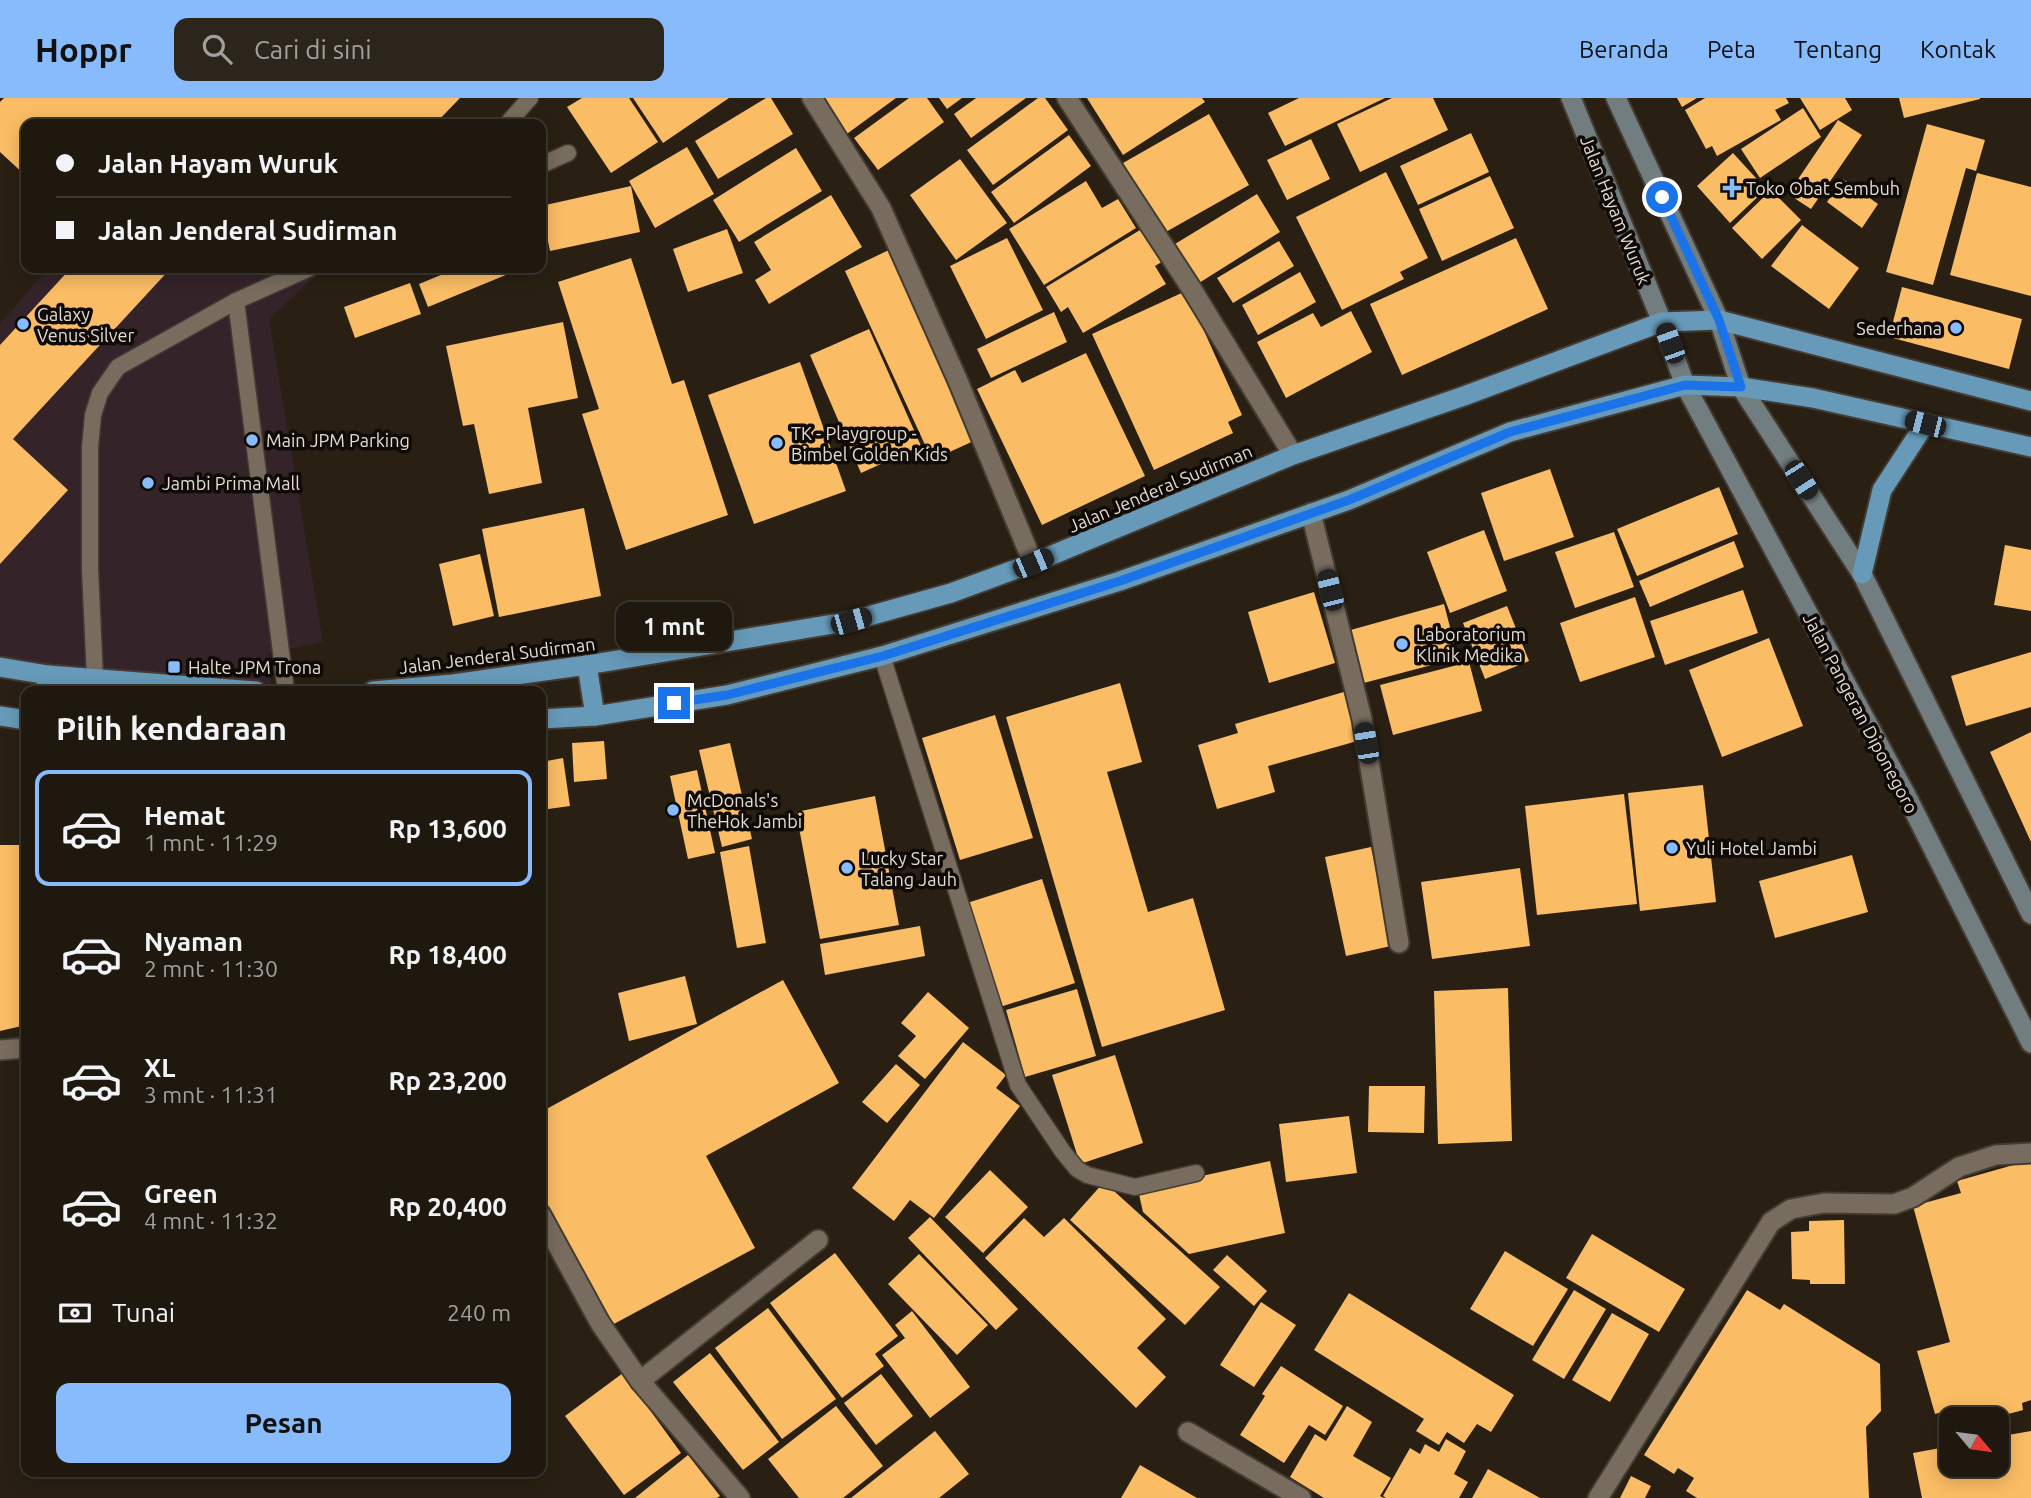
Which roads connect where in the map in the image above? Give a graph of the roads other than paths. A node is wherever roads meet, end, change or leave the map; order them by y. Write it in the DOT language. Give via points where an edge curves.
graph roads {
  1 [pos="530,98"];
  2 [pos="812,98"];
  3 [pos="1067,98"];
  4 [pos="1571,98"];
  5 [pos="1616,98"];
  6 [pos="511,119"];
  7 [pos="568,153"];
  8 [pos="546,163"];
  9 [pos="299,273"];
  10 [pos="236,301"];
  11 [pos="1719,320"];
  12 [pos="1662,322"];
  13 [pos="1685,385"];
  14 [pos="1741,387"];
  15 [pos="2031,401"];
  16 [pos="1925,424"];
  17 [pos="2031,447"];
  18 [pos="1293,455"];
  19 [pos="1311,513"];
  20 [pos="1033,563"];
  21 [pos="1862,574"];
  22 [pos="883,656"];
  23 [pos="587,665"];
  24 [pos="0,667"];
  25 [pos="95,678"];
  26 [pos="47,683"];
  27 [pos="194,686"];
  28 [pos="285,686"];
  29 [pos="430,686"];
  30 [pos="0,716"];
  31 [pos="595,716"];
  32 [pos="21,719"];
  33 [pos="546,719"];
  34 [pos="2031,914"];
  35 [pos="1399,943"];
  36 [pos="2031,1043"];
  37 [pos="21,1048"];
  38 [pos="0,1050"];
  39 [pos="2031,1153"];
  40 [pos="1196,1173"];
  41 [pos="546,1224"];
  42 [pos="818,1240"];
  43 [pos="640,1381"];
  44 [pos="1188,1432"];
  45 [pos="740,1498"];
  46 [pos="1301,1498"];
  47 [pos="1598,1498"];
  1 -- 6 [label="lane"];
  2 -- 20 [label="street" via="881,208"];
  3 -- 18 [label="street" via="1186,279"];
  4 -- 12 [label="main road, Jalan Hayam Wuruk"];
  5 -- 11 [label="main road"];
  7 -- 8 [label="lane"];
  9 -- 10 [label="lane"];
  10 -- 25 [label="lane" via="118,367 100,393 90,448"];
  10 -- 28 [label="lane"];
  11 -- 12 [label="highway, Jalan Jenderal Sudirman"];
  11 -- 14 [label="main road"];
  11 -- 15 [label="highway, Jalan Jenderal Sudirman"];
  12 -- 13 [label="main road, Jalan Hayam Wuruk"];
  12 -- 18 [label="highway, Jalan Jenderal Sudirman"];
  13 -- 14 [label="highway"];
  13 -- 19 [label="highway" via="1510,432"];
  13 -- 36 [label="main road, Jalan Pangeran Diponegoro" via="1906,795"];
  14 -- 16 [label="highway"];
  14 -- 21 [label="main road"];
  16 -- 17 [label="highway"];
  16 -- 21 [label="highway" via="1882,490"];
  18 -- 20 [label="highway, Jalan Jenderal Sudirman"];
  19 -- 22 [label="highway" via="1120,581"];
  19 -- 35 [label="street" via="1362,719"];
  20 -- 23 [label="highway, Jalan Jenderal Sudirman" via="951,593 851,621"];
  21 -- 34 [label="main road"];
  22 -- 31 [label="highway" via="727,695"];
  22 -- 40 [label="lane" via="1018,1085 1063,1152 1087,1175 1135,1187"];
  23 -- 29 [label="highway, Jalan Jenderal Sudirman"];
  23 -- 31 [label="highway"];
  24 -- 26 [label="highway"];
  25 -- 26 [label="highway"];
  25 -- 27 [label="highway"];
  30 -- 32 [label="highway"];
  31 -- 33 [label="highway"];
  37 -- 38 [label="street"];
  39 -- 47 [label="street" via="1996,1155 1959,1167 1894,1204 1824,1203 1790,1209 1771,1222"];
  41 -- 43 [label="street" via="600,1323"];
  42 -- 43 [label="street"];
  43 -- 45 [label="street"];
  44 -- 46 [label="street"];
}
